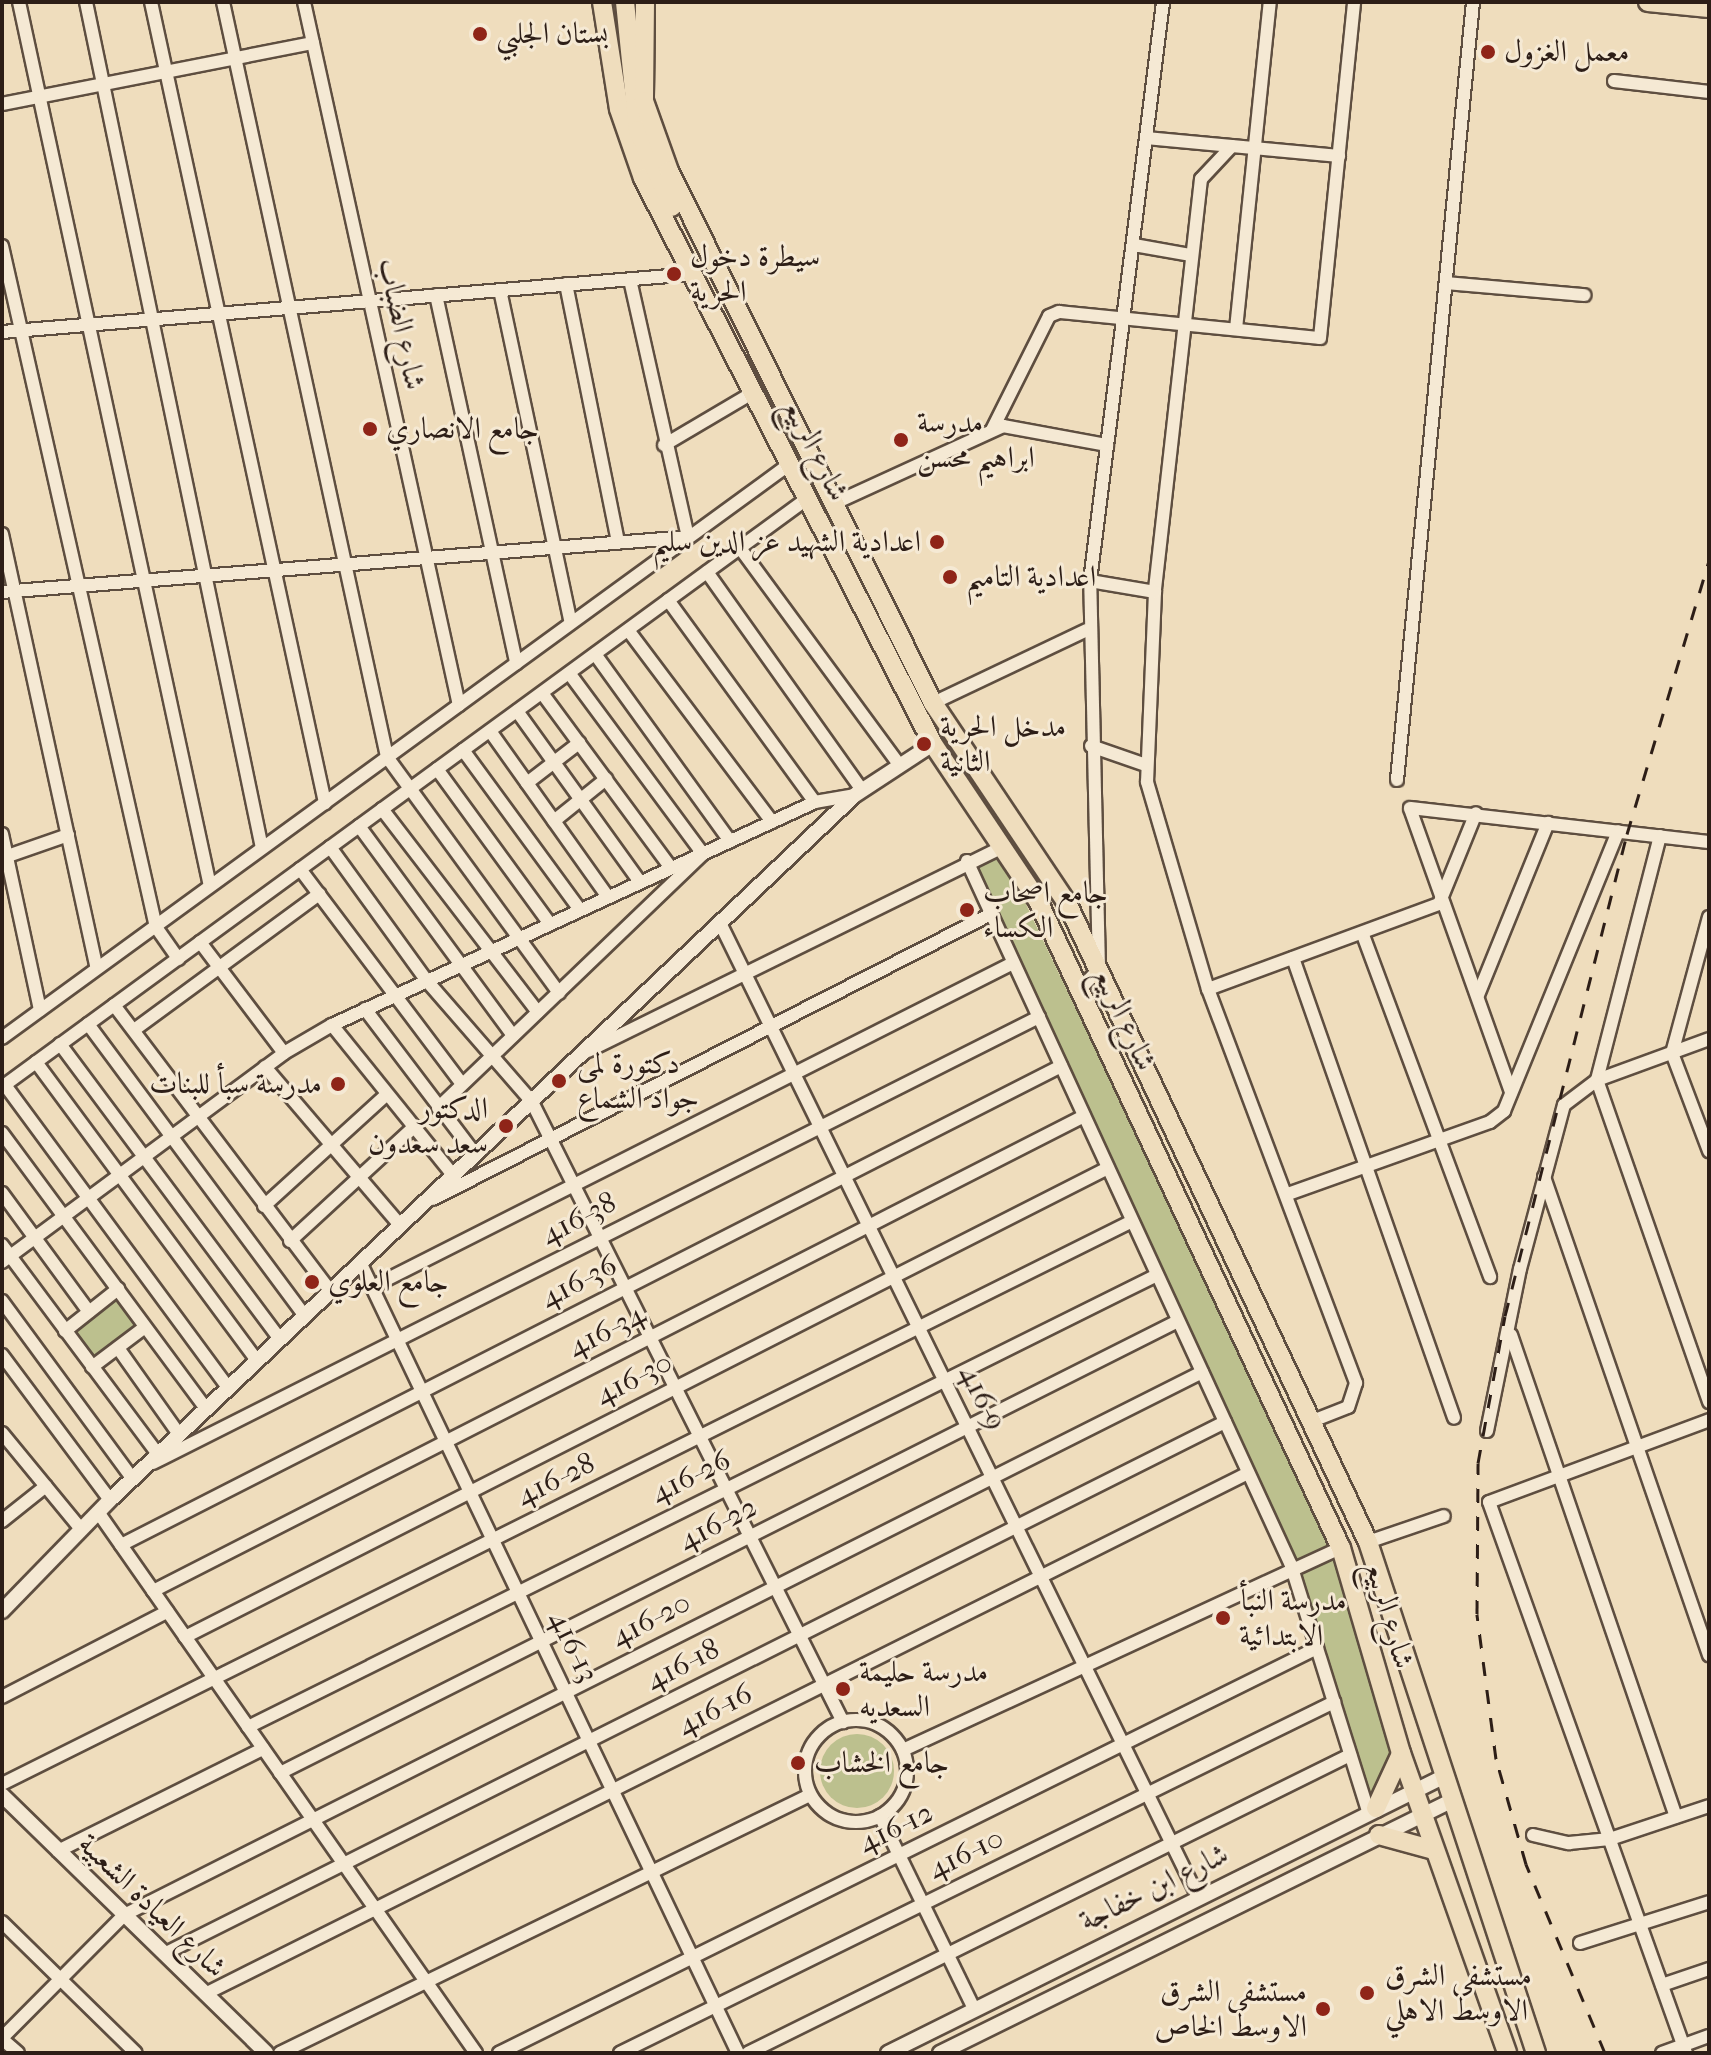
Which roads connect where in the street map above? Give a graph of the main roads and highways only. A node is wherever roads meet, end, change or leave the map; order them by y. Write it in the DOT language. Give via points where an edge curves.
graph roads {
  1 [pos="602,2"];
  2 [pos="1648,2"];
  3 [pos="645,4"];
  4 [pos="1709,8"];
  5 [pos="624,12"];
  6 [pos="751,384"];
  7 [pos="1401,1753"];
  8 [pos="1372,1809"];
  9 [pos="1379,1835"];
  10 [pos="1434,1850"];
  11 [pos="1507,2053"];
  12 [pos="1536,2053"];
  1 -- 6 [label="main road, شارع الربيع" via="627,137"];
  2 -- 4 [label="main road"];
  3 -- 12 [label="main road, شارع الربيع" via="641,70 659,146 933,703 1067,903 1368,1542"];
  5 -- 6 [label="main road" via="638,130 733,325"];
  6 -- 7 [label="main road, شارع الربيع" via="933,744 1004,846 1079,990 1341,1548"];
  7 -- 8 [label="main road"];
  7 -- 10 [label="main road, شارع الربيع"];
  9 -- 10 [label="main road"];
  10 -- 11 [label="main road, شارع الربيع"];
}
